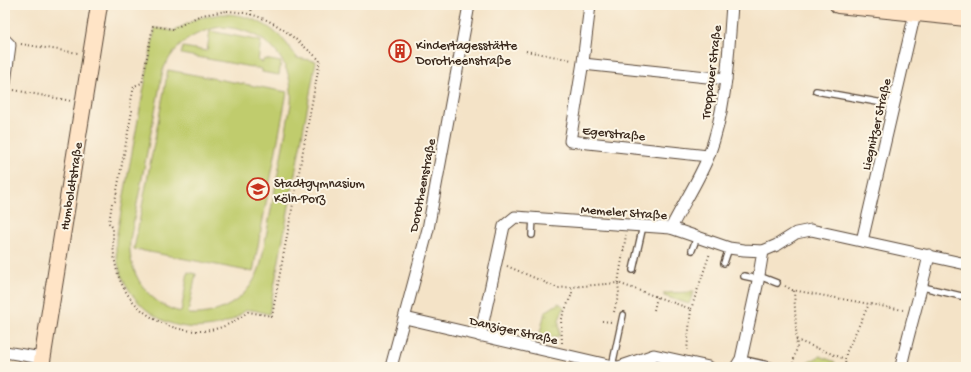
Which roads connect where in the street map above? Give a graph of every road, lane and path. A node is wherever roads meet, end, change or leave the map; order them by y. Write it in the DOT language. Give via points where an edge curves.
graph roads {
  1 [pos="99,5"];
  2 [pos="252,5"];
  3 [pos="469,5"];
  4 [pos="590,5"];
  5 [pos="732,5"];
  6 [pos="838,5"];
  7 [pos="915,13"];
  8 [pos="251,15"];
  9 [pos="966,18"];
  10 [pos="6,41"];
  11 [pos="526,51"];
  12 [pos="91,56"];
  13 [pos="418,58"];
  14 [pos="583,63"];
  15 [pos="458,65"];
  16 [pos="726,78"];
  17 [pos="9,86"];
  18 [pos="816,91"];
  19 [pos="83,103"];
  20 [pos="894,105"];
  21 [pos="708,156"];
  22 [pos="533,218"];
  23 [pos="627,225"];
  24 [pos="643,226"];
  25 [pos="671,228"];
  26 [pos="532,235"];
  27 [pos="698,237"];
  28 [pos="862,241"];
  29 [pos="714,243"];
  30 [pos="729,248"];
  31 [pos="692,250"];
  32 [pos="763,251"];
  33 [pos="929,255"];
  34 [pos="496,262"];
  35 [pos="724,263"];
  36 [pos="966,264"];
  37 [pos="633,270"];
  38 [pos="744,276"];
  39 [pos="759,278"];
  40 [pos="777,283"];
  41 [pos="618,284"];
  42 [pos="572,287"];
  43 [pos="922,287"];
  44 [pos="794,290"];
  45 [pos="961,296"];
  46 [pos="657,297"];
  47 [pos="869,304"];
  48 [pos="691,309"];
  49 [pos="654,310"];
  50 [pos="914,312"];
  51 [pos="623,315"];
  52 [pos="405,318"];
  53 [pos="602,321"];
  54 [pos="612,322"];
  55 [pos="610,329"];
  56 [pos="480,336"];
  57 [pos="796,340"];
  58 [pos="5,352"];
  59 [pos="560,354"];
  60 [pos="845,359"];
  61 [pos="686,362"];
  62 [pos="42,363"];
  63 [pos="739,363"];
  64 [pos="596,365"];
  65 [pos="616,366"];
  66 [pos="702,366"];
  67 [pos="391,367"];
  68 [pos="777,367"];
  69 [pos="792,367"];
  70 [pos="845,367"];
  71 [pos="901,367"];
  1 -- 12 [label="street, Humboldtstraße"];
  2 -- 8 [label="path"];
  3 -- 15 [label="street, Dorotheenstraße"];
  4 -- 14 [label="street, Egerstraße"];
  5 -- 16 [label="street, Troppauer Straße"];
  6 -- 7 [label="street"];
  7 -- 9 [label="street"];
  7 -- 20 [label="street, Liegnitzer Straße"];
  8 -- 8 [label="path" via="215,12 194,18 173,29 153,26 142,83 134,86 130,106 132,111 109,223 114,228 113,255 120,281 133,301 149,316 174,327 194,331 206,330 227,325 248,312 272,316 320,60 277,24"];
  10 -- 12 [label="path"];
  10 -- 17 [label="street" via="10,45"];
  11 -- 14 [label="path"];
  12 -- 19 [label="street, Humboldtstraße"];
  13 -- 15 [label="path"];
  14 -- 16 [label="street"];
  14 -- 21 [label="street, Egerstraße" via="570,142"];
  15 -- 52 [label="street, Dorotheenstraße" via="428,229"];
  16 -- 21 [label="street, Troppauer Straße" via="722,108"];
  17 -- 19 [label="path"];
  18 -- 20 [label="lane"];
  19 -- 62 [label="street, Humboldtstraße"];
  20 -- 28 [label="street, Liegnitzer Straße"];
  21 -- 25 [label="street, Troppauer Straße"];
  22 -- 23 [label="street, Memeler Straße"];
  22 -- 26 [label="lane"];
  22 -- 34 [label="street, Memeler Straße" via="515,217 504,226"];
  23 -- 24 [label="street, Memeler Straße"];
  23 -- 41 [label="path"];
  24 -- 25 [label="street, Memeler Straße"];
  24 -- 37 [label="lane"];
  25 -- 27 [label="street, Memeler Straße"];
  27 -- 29 [label="street, Memeler Straße"];
  27 -- 31 [label="lane"];
  28 -- 32 [label="street" via="811,230 796,233"];
  28 -- 33 [label="street"];
  29 -- 30 [label="street, Memeler Straße"];
  29 -- 48 [label="path"];
  30 -- 32 [label="street, Memeler Straße"];
  30 -- 35 [label="lane"];
  32 -- 39 [label="street"];
  33 -- 36 [label="street"];
  33 -- 43 [label="street"];
  34 -- 42 [label="path" via="558,288"];
  34 -- 56 [label="street, Memeler Straße"];
  38 -- 39 [label="lane"];
  39 -- 40 [label="lane"];
  39 -- 63 [label="street"];
  40 -- 44 [label="path"];
  41 -- 42 [label="path"];
  41 -- 46 [label="path"];
  41 -- 54 [label="path" via="619,293"];
  42 -- 59 [label="path" via="572,294 561,319"];
  43 -- 45 [label="lane"];
  43 -- 50 [label="street"];
  44 -- 47 [label="path"];
  44 -- 57 [label="path"];
  46 -- 48 [label="path"];
  46 -- 49 [label="path"];
  47 -- 50 [label="path"];
  47 -- 60 [label="path"];
  48 -- 61 [label="path"];
  50 -- 71 [label="street"];
  51 -- 65 [label="lane"];
  52 -- 56 [label="street, Danziger Straße"];
  52 -- 67 [label="street, Dorotheenstraße"];
  53 -- 54 [label="path"];
  54 -- 55 [label="path"];
  56 -- 59 [label="street, Danziger Straße"];
  57 -- 60 [label="path"];
  57 -- 69 [label="path" via="797,347"];
  58 -- 62 [label="street"];
  59 -- 64 [label="street, Danziger Straße"];
  60 -- 70 [label="path"];
  61 -- 65 [label="street" via="654,355"];
  61 -- 66 [label="street"];
  63 -- 68 [label="lane"];
  64 -- 65 [label="street, Danziger Straße"];
}
